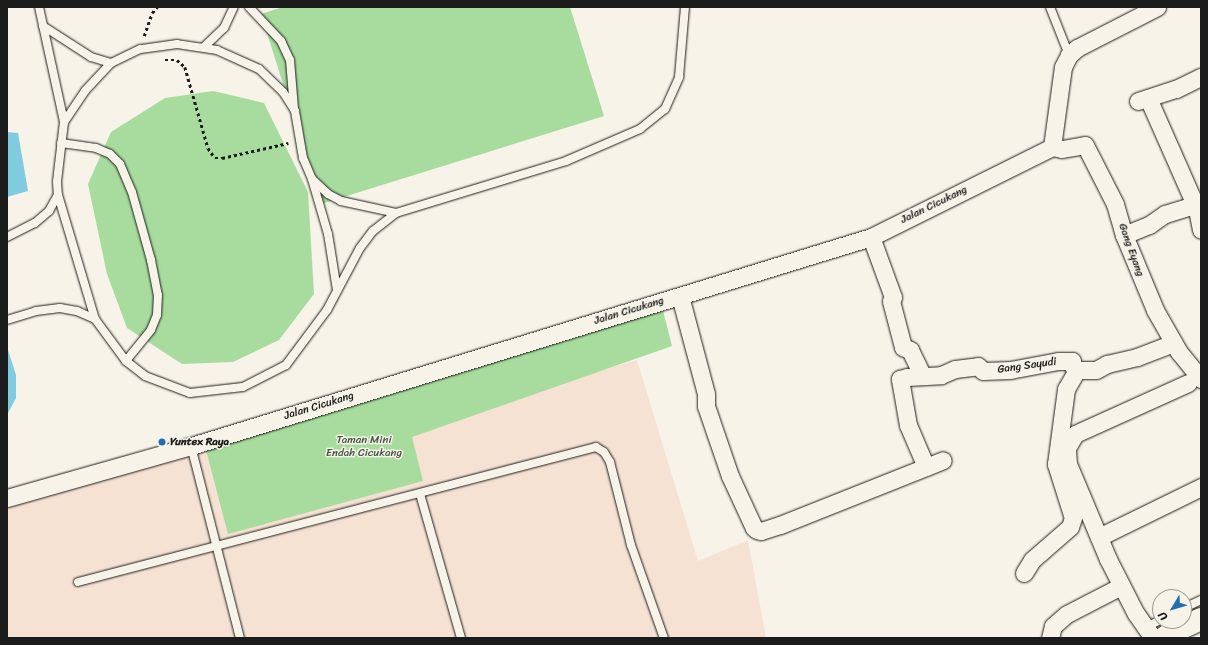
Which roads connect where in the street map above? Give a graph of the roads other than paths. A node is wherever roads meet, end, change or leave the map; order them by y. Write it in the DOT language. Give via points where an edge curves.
graph roads {
  1 [pos="39,7"];
  2 [pos="234,7"];
  3 [pos="248,7"];
  4 [pos="685,7"];
  5 [pos="1050,7"];
  6 [pos="1157,7"];
  7 [pos="43,26"];
  8 [pos="204,47"];
  9 [pos="1069,55"];
  10 [pos="111,63"];
  11 [pos="1201,77"];
  12 [pos="294,111"];
  13 [pos="64,122"];
  14 [pos="61,143"];
  15 [pos="1052,147"];
  16 [pos="312,179"];
  17 [pos="58,195"];
  18 [pos="1195,205"];
  19 [pos="396,212"];
  20 [pos="1201,230"];
  21 [pos="1124,235"];
  22 [pos="7,237"];
  23 [pos="871,237"];
  24 [pos="337,290"];
  25 [pos="680,296"];
  26 [pos="95,319"];
  27 [pos="7,320"];
  28 [pos="1173,343"];
  29 [pos="126,361"];
  30 [pos="1077,370"];
  31 [pos="922,376"];
  32 [pos="1194,381"];
  33 [pos="191,446"];
  34 [pos="943,460"];
  35 [pos="926,467"];
  36 [pos="1201,487"];
  37 [pos="420,494"];
  38 [pos="7,498"];
  39 [pos="1099,537"];
  40 [pos="216,545"];
  41 [pos="1024,573"];
  42 [pos="78,582"];
  43 [pos="1121,586"];
  44 [pos="1201,619"];
  45 [pos="1152,628"];
  46 [pos="240,638"];
  47 [pos="461,638"];
  48 [pos="664,638"];
  49 [pos="1050,638"];
  50 [pos="1164,638"];
  1 -- 7 [label="lane"];
  2 -- 8 [label="lane" via="224,28"];
  3 -- 12 [label="lane" via="281,41 290,60"];
  4 -- 19 [label="lane" via="679,78 665,109 640,129 566,161"];
  5 -- 9 [label="lane"];
  6 -- 9 [label="street" via="1077,48"];
  7 -- 10 [label="lane" via="91,57"];
  7 -- 13 [label="lane"];
  8 -- 10 [label="lane" via="177,44 140,49"];
  8 -- 12 [label="lane" via="217,50 259,69 283,92"];
  9 -- 15 [label="street" via="1063,67"];
  10 -- 13 [label="lane" via="85,90"];
  11 -- 18 [label="street" via="1143,100"];
  12 -- 16 [label="lane" via="303,158"];
  13 -- 14 [label="lane"];
  14 -- 17 [label="lane" via="57,172"];
  14 -- 29 [label="lane" via="96,148 110,154 120,164 132,192 158,295 157,315 151,330"];
  15 -- 21 [label="street, Gang Eyang" via="1062,149 1085,145 1115,204"];
  15 -- 23 [label="street, Jalan Cicukang"];
  16 -- 19 [label="lane" via="328,194 342,201 361,207"];
  16 -- 24 [label="lane" via="328,234"];
  17 -- 22 [label="lane" via="49,212 35,223"];
  17 -- 26 [label="lane"];
  18 -- 20 [label="street"];
  18 -- 21 [label="street" via="1165,214 1149,225"];
  19 -- 24 [label="lane" via="373,231 360,248"];
  21 -- 28 [label="street, Gang Eyang" via="1155,310"];
  23 -- 25 [label="street, Jalan Cicukang"];
  23 -- 31 [label="street" via="893,297 891,301 903,347 910,350"];
  24 -- 29 [label="lane" via="327,310 286,365 243,387 190,393 145,376"];
  25 -- 33 [label="street, Jalan Cicukang"];
  25 -- 35 [label="street" via="706,394 706,406 730,476 754,528 761,531 780,525"];
  26 -- 27 [label="lane" via="60,308"];
  26 -- 29 [label="lane"];
  28 -- 30 [label="street" via="1137,357 1107,364 1096,370"];
  28 -- 32 [label="street, Gang Eyang"];
  30 -- 31 [label="street, Gang Sayudi" via="1072,361 1058,361 1010,370 983,371 978,366 956,369 941,375"];
  30 -- 41 [label="street" via="1066,390 1056,464 1073,518 1070,527 1032,560"];
  31 -- 35 [label="street, Gang Sayudi" via="900,379 908,425"];
  32 -- 39 [label="street" via="1075,434 1067,448 1068,464"];
  33 -- 38 [label="street, Jalan Cicukang"];
  33 -- 40 [label="lane"];
  34 -- 35 [label="street"];
  36 -- 39 [label="street"];
  37 -- 40 [label="lane"];
  37 -- 47 [label="lane"];
  37 -- 48 [label="lane" via="596,447 604,452 610,462 631,545"];
  39 -- 43 [label="street"];
  40 -- 42 [label="lane"];
  40 -- 46 [label="lane"];
  43 -- 45 [label="street" via="1136,614"];
  43 -- 49 [label="street" via="1067,614 1053,626"];
  44 -- 50 [label="street"];
}
